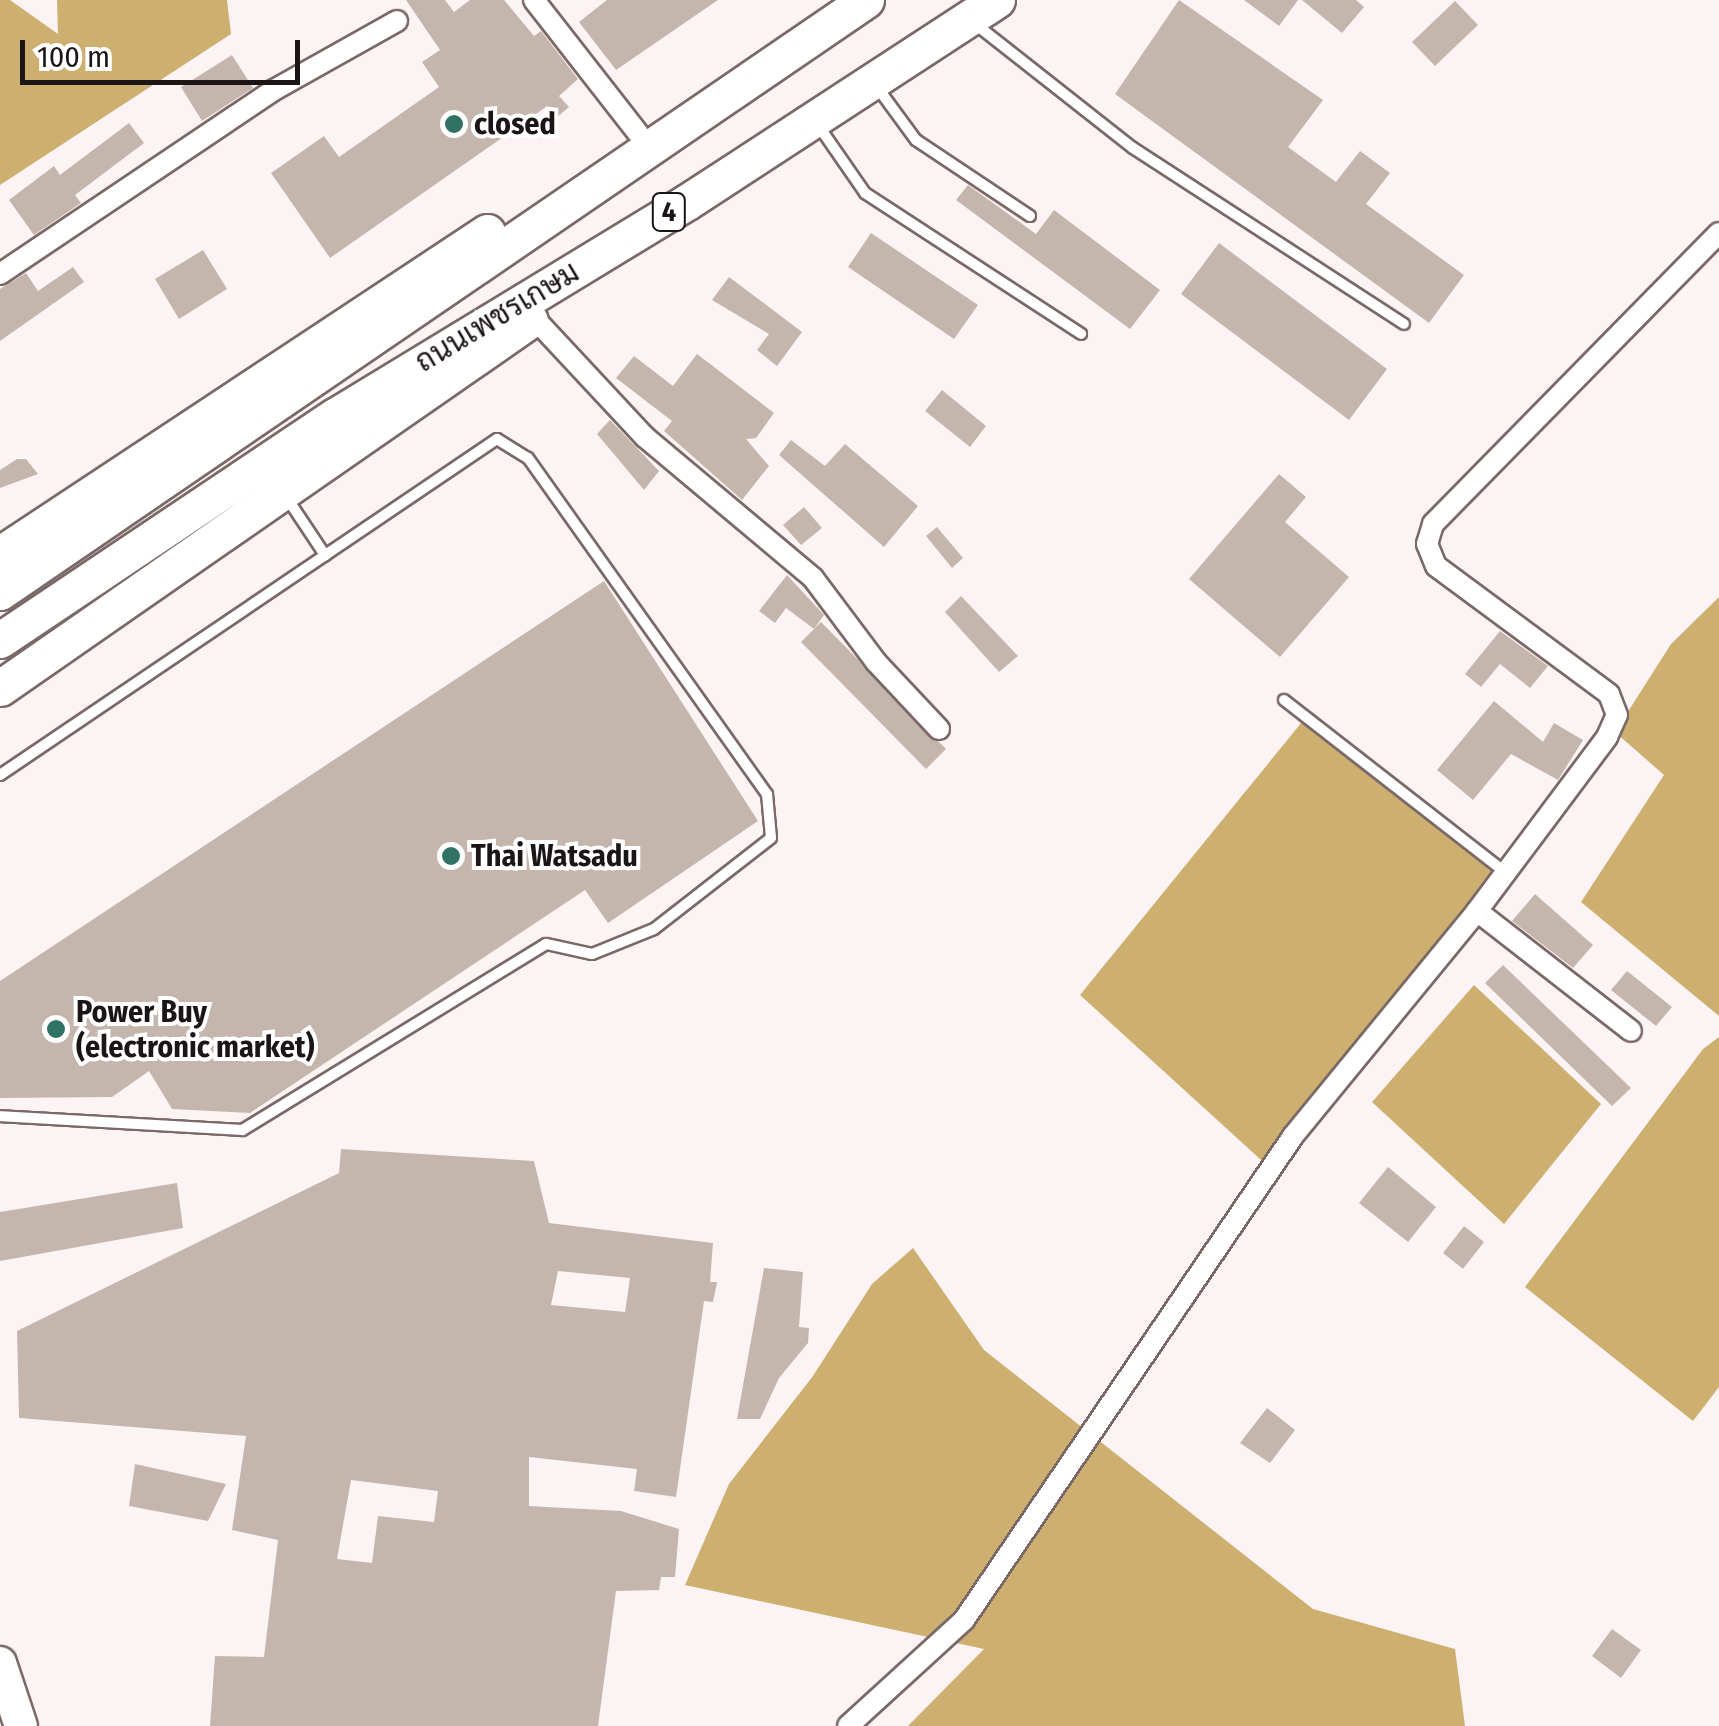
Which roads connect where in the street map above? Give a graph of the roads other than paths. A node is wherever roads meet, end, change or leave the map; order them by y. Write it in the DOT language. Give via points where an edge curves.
graph roads {
  1 [pos="534,0"];
  2 [pos="866,0"];
  3 [pos="983,10"];
  4 [pos="396,21"];
  5 [pos="874,82"];
  6 [pos="720,96"];
  7 [pos="814,120"];
  8 [pos="638,133"];
  9 [pos="687,202"];
  10 [pos="1030,216"];
  11 [pos="1719,233"];
  12 [pos="0,274"];
  13 [pos="534,318"];
  14 [pos="1404,324"];
  15 [pos="1081,334"];
  16 [pos="284,493"];
  17 [pos="0,554"];
  18 [pos="325,554"];
  19 [pos="0,592"];
  20 [pos="0,640"];
  21 [pos="0,688"];
  22 [pos="1284,700"];
  23 [pos="939,729"];
  24 [pos="0,775"];
  25 [pos="1506,873"];
  26 [pos="1477,911"];
  27 [pos="1631,1031"];
  28 [pos="0,1116"];
  29 [pos="0,1663"];
  30 [pos="21,1726"];
  31 [pos="848,1726"];
  1 -- 8 [label="street"];
  2 -- 6 [label="highway, ถนนเพชรเกษม / 4"];
  3 -- 5 [label="highway, ถนนเพชรเกษม / 4"];
  3 -- 14 [label="lane" via="1133,148"];
  4 -- 12 [label="street" via="274,90"];
  5 -- 7 [label="highway, ถนนเพชรเกษม / 4"];
  5 -- 10 [label="lane" via="916,140"];
  6 -- 8 [label="highway"];
  6 -- 19 [label="highway, ถนนเพชรเกษม / 4" via="313,384"];
  7 -- 9 [label="highway, ถนนเพชรเกษม / 4"];
  7 -- 15 [label="lane" via="865,193"];
  8 -- 17 [label="highway"];
  9 -- 13 [label="highway"];
  9 -- 20 [label="highway, ถนนเพชรเกษม / 4" via="335,416"];
  11 -- 25 [label="street" via="1433,524 1427,544 1436,566 1609,694 1617,715"];
  13 -- 16 [label="highway"];
  13 -- 23 [label="street" via="645,436 812,578 876,662"];
  16 -- 18 [label="lane"];
  16 -- 21 [label="highway"];
  18 -- 24 [label="lane"];
  18 -- 28 [label="lane" via="496,439 528,458 766,794 771,838 654,930 592,954 546,944 242,1130"];
  22 -- 25 [label="lane"];
  25 -- 26 [label="street"];
  26 -- 27 [label="street"];
  26 -- 31 [label="street" via="1293,1136 964,1620"];
  29 -- 30 [label="main road"];
}
